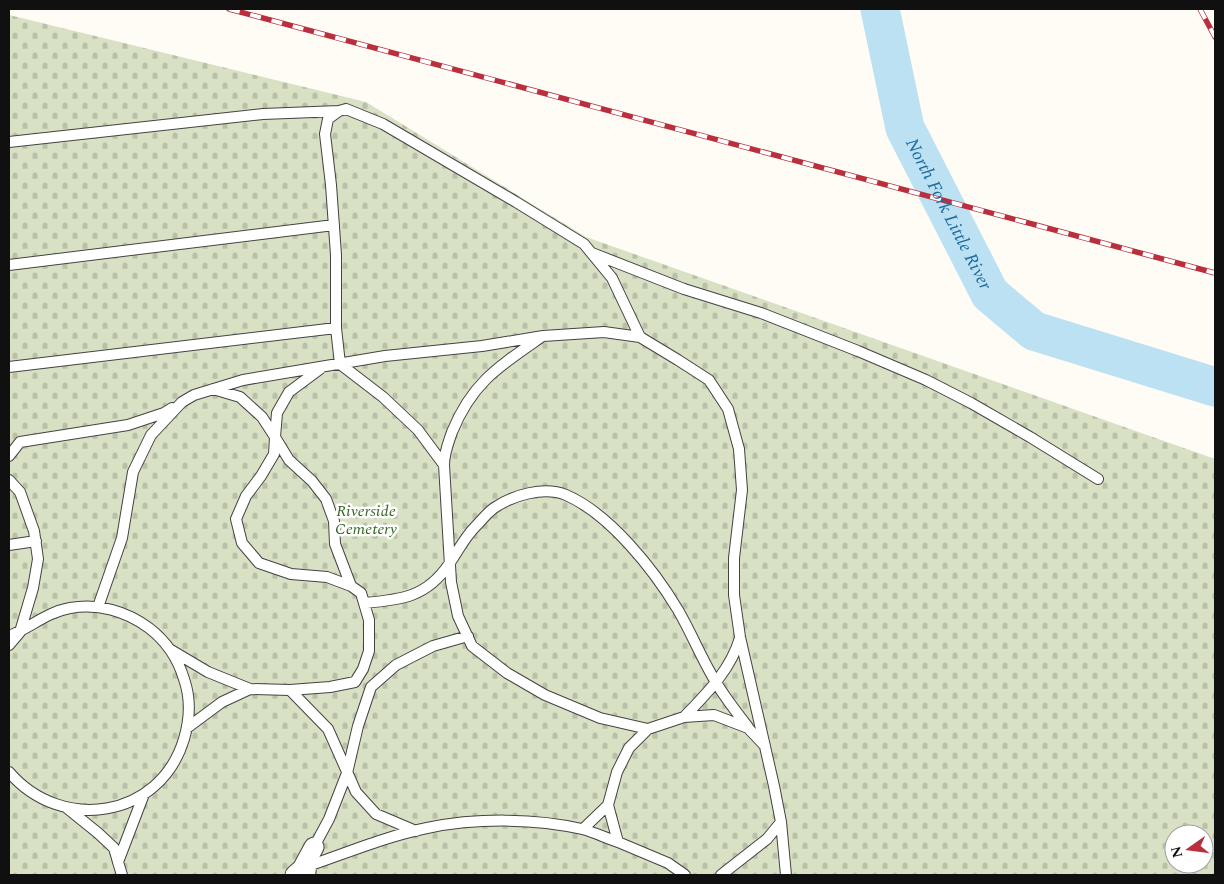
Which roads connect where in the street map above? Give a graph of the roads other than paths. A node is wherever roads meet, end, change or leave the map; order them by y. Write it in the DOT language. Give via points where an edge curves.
graph roads {
  1 [pos="338,111"];
  2 [pos="9,142"];
  3 [pos="334,225"];
  4 [pos="592,253"];
  5 [pos="9,265"];
  6 [pos="336,328"];
  7 [pos="543,336"];
  8 [pos="640,337"];
  9 [pos="340,364"];
  10 [pos="323,366"];
  11 [pos="9,367"];
  12 [pos="213,389"];
  13 [pos="182,402"];
  14 [pos="275,437"];
  15 [pos="20,442"];
  16 [pos="9,444"];
  17 [pos="9,456"];
  18 [pos="444,465"];
  19 [pos="1098,479"];
  20 [pos="9,480"];
  21 [pos="36,541"];
  22 [pos="9,545"];
  23 [pos="450,563"];
  24 [pos="351,586"];
  25 [pos="364,604"];
  26 [pos="98,607"];
  27 [pos="20,632"];
  28 [pos="9,636"];
  29 [pos="468,636"];
  30 [pos="740,637"];
  31 [pos="9,645"];
  32 [pos="170,650"];
  33 [pos="716,683"];
  34 [pos="250,689"];
  35 [pos="290,690"];
  36 [pos="684,717"];
  37 [pos="188,728"];
  38 [pos="748,728"];
  39 [pos="648,729"];
  40 [pos="766,747"];
  41 [pos="9,772"];
  42 [pos="347,772"];
  43 [pos="144,794"];
  44 [pos="608,805"];
  45 [pos="66,807"];
  46 [pos="781,822"];
  47 [pos="583,829"];
  48 [pos="416,831"];
  49 [pos="618,842"];
  50 [pos="118,862"];
  51 [pos="307,866"];
  52 [pos="121,875"];
  53 [pos="685,875"];
  54 [pos="721,875"];
  55 [pos="786,875"];
  1 -- 2 [label="lane" via="262,114"];
  1 -- 3 [label="lane" via="328,119 325,134"];
  1 -- 4 [label="lane" via="346,109 383,124 524,206 584,244"];
  3 -- 5 [label="lane"];
  3 -- 6 [label="lane"];
  4 -- 8 [label="lane" via="612,278"];
  4 -- 19 [label="lane" via="684,289 761,313 926,380 1013,427"];
  6 -- 9 [label="lane"];
  6 -- 11 [label="lane"];
  7 -- 8 [label="lane" via="604,332"];
  7 -- 9 [label="lane"];
  7 -- 18 [label="lane" via="498,367 475,390 458,419 444,455"];
  8 -- 30 [label="lane" via="709,380 728,410 739,450 741,482 734,558 734,594"];
  9 -- 10 [label="lane"];
  9 -- 18 [label="lane" via="383,397 418,430"];
  10 -- 12 [label="lane" via="242,380"];
  10 -- 14 [label="lane" via="289,392 277,413"];
  12 -- 13 [label="lane"];
  12 -- 14 [label="lane" via="240,397 262,417"];
  13 -- 15 [label="lane" via="128,425"];
  13 -- 26 [label="lane" via="151,435 134,472 122,538"];
  14 -- 24 [label="lane" via="289,460 326,499 334,521 335,544"];
  14 -- 24 [label="lane" via="274,454 246,496 236,519 242,543 259,563 291,574 327,577"];
  15 -- 16 [label="lane"];
  15 -- 17 [label="lane"];
  18 -- 23 [label="lane"];
  20 -- 21 [label="lane" via="20,492"];
  21 -- 22 [label="lane"];
  21 -- 27 [label="lane" via="38,559 33,588"];
  23 -- 25 [label="lane" via="424,591 396,601"];
  23 -- 29 [label="lane" via="458,616"];
  23 -- 33 [label="lane" via="469,533 493,508 518,496 544,491 565,495 594,512 650,568 677,610"];
  24 -- 25 [label="lane" via="361,593"];
  25 -- 35 [label="lane" via="369,620 369,651 355,682"];
  26 -- 27 [label="lane" via="70,608 52,613"];
  26 -- 32 [label="lane" via="119,611 139,620"];
  27 -- 28 [label="lane"];
  27 -- 31 [label="lane"];
  29 -- 39 [label="lane" via="472,646 507,673 544,695 600,718"];
  29 -- 42 [label="lane" via="433,646 396,665 371,687"];
  30 -- 33 [label="lane" via="735,653"];
  30 -- 40 [label="lane"];
  32 -- 34 [label="lane" via="208,672"];
  32 -- 37 [label="lane" via="187,687"];
  33 -- 36 [label="lane"];
  33 -- 38 [label="lane"];
  34 -- 35 [label="lane"];
  34 -- 37 [label="lane" via="222,702"];
  35 -- 42 [label="lane" via="328,729"];
  36 -- 38 [label="lane" via="714,715"];
  36 -- 39 [label="lane"];
  37 -- 43 [label="lane" via="172,765"];
  38 -- 40 [label="lane"];
  39 -- 44 [label="lane" via="629,748 616,772"];
  40 -- 46 [label="lane"];
  41 -- 45 [label="lane" via="32,794"];
  42 -- 48 [label="lane" via="356,792 376,814"];
  42 -- 51 [label="lane"];
  43 -- 45 [label="lane" via="107,809"];
  43 -- 50 [label="lane"];
  44 -- 47 [label="lane"];
  44 -- 49 [label="lane"];
  45 -- 50 [label="lane" via="114,848"];
  46 -- 54 [label="lane" via="768,839"];
  46 -- 55 [label="lane"];
  47 -- 48 [label="lane" via="538,822 484,821"];
  47 -- 49 [label="lane"];
  48 -- 51 [label="lane"];
  49 -- 53 [label="lane" via="668,863"];
  50 -- 52 [label="lane"];
}
